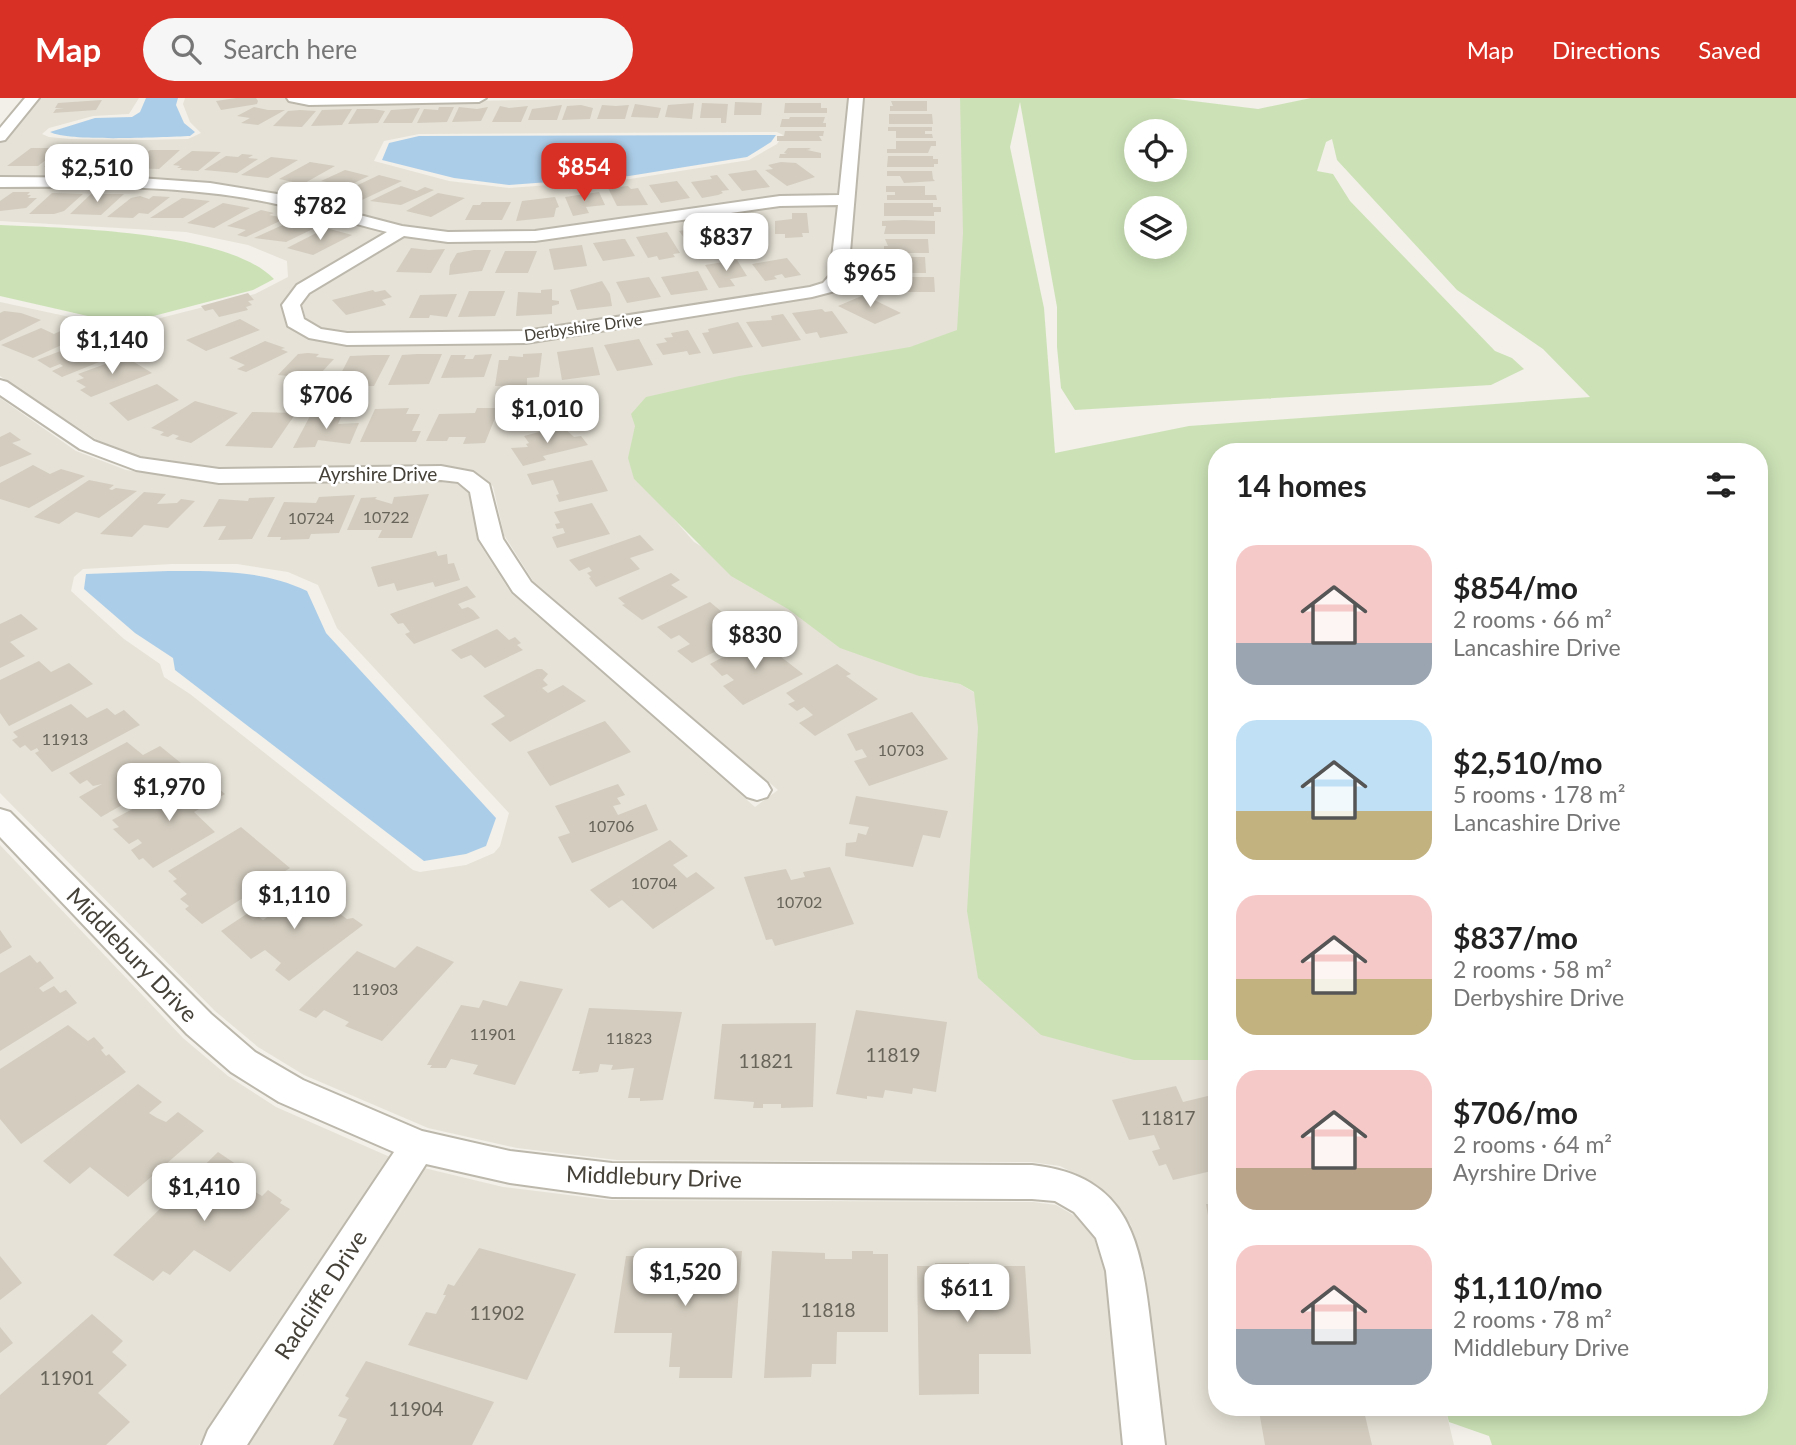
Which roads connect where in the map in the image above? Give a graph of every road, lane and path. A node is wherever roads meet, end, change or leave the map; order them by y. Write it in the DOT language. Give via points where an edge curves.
graph roads {
  1 [pos="32,98"];
  2 [pos="294,98"];
  3 [pos="479,98"];
  4 [pos="856,98"];
  5 [pos="0,137"];
  6 [pos="0,182"];
  7 [pos="847,200"];
  8 [pos="401,231"];
  9 [pos="0,386"];
  10 [pos="757,790"];
  11 [pos="0,819"];
  12 [pos="418,1146"];
  13 [pos="223,1445"];
  14 [pos="1144,1445"];
  1 -- 5 [label="street"];
  2 -- 3 [label="street"];
  4 -- 7 [label="street, Derbyshire Drive"];
  6 -- 8 [label="street" via="210,188 284,200"];
  7 -- 8 [label="street" via="780,201 535,236 448,237"];
  7 -- 8 [label="street, Derbyshire Drive" via="839,276 829,287 812,292 526,337 347,339 316,334 296,322 291,305 303,289"];
  9 -- 10 [label="street, Ayrshire Drive" via="87,445 136,464 219,476 441,472 465,477 481,489 491,539 522,587"];
  11 -- 12 [label="street, Middlebury Drive" via="199,1024 243,1062 290,1091"];
  12 -- 13 [label="street, Radcliffe Drive"];
  12 -- 14 [label="street, Middlebury Drive" via="510,1167 612,1180 1060,1185 1087,1200 1112,1229 1125,1271"];
}
